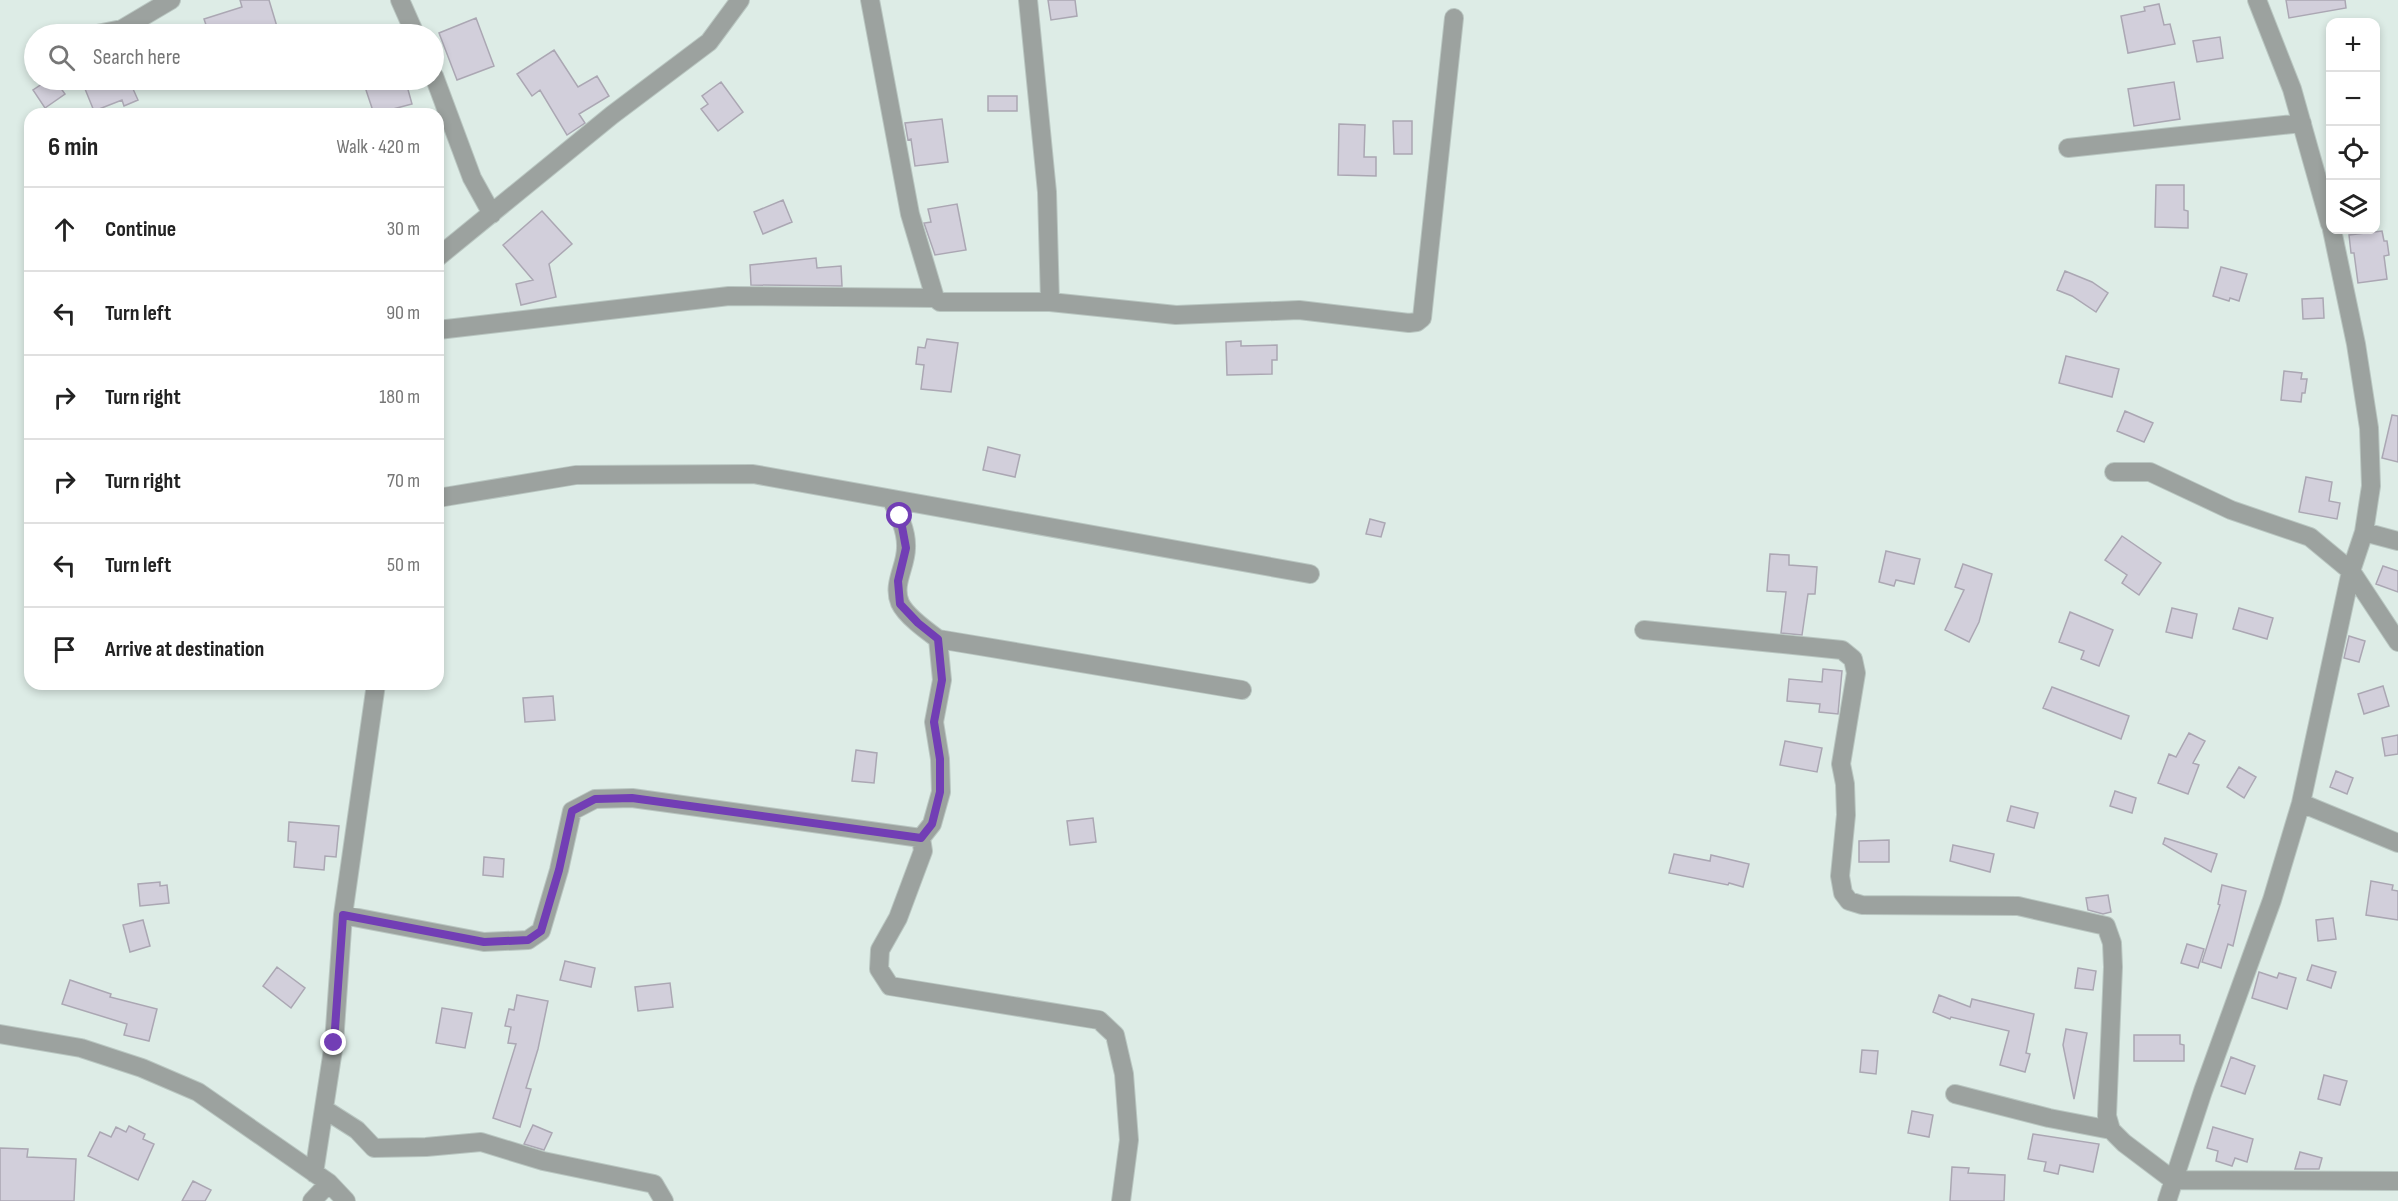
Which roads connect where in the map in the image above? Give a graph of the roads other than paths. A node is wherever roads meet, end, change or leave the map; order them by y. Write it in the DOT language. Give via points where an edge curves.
graph roads {
  1 [pos="171,0"];
  2 [pos="400,0"];
  3 [pos="870,0"];
  4 [pos="1028,0"];
  5 [pos="2257,0"];
  6 [pos="735,3"];
  7 [pos="1454,18"];
  8 [pos="130,24"];
  9 [pos="411,24"];
  10 [pos="439,90"];
  11 [pos="2302,123"];
  12 [pos="2068,148"];
  13 [pos="2326,207"];
  14 [pos="492,214"];
  15 [pos="2333,234"];
  16 [pos="444,252"];
  17 [pos="935,298"];
  18 [pos="1050,302"];
  19 [pos="444,329"];
  20 [pos="2114,472"];
  21 [pos="444,497"];
  22 [pos="891,499"];
  23 [pos="2364,532"];
  24 [pos="2398,541"];
  25 [pos="2351,571"];
  26 [pos="1310,574"];
  27 [pos="1644,630"];
  28 [pos="938,639"];
  29 [pos="2398,642"];
  30 [pos="375,690"];
  31 [pos="1242,690"];
  32 [pos="2301,803"];
  33 [pos="921,838"];
  34 [pos="2398,843"];
  35 [pos="343,915"];
  36 [pos="0,1034"];
  37 [pos="1955,1094"];
  38 [pos="324,1109"];
  39 [pos="2110,1130"];
  40 [pos="322,1178"];
  41 [pos="2173,1180"];
  42 [pos="2398,1181"];
  43 [pos="312,1201"];
  44 [pos="346,1201"];
  45 [pos="664,1201"];
  46 [pos="1121,1201"];
  47 [pos="2167,1201"];
  1 -- 8 [label="street"];
  2 -- 9 [label="street"];
  3 -- 17 [label="street" via="910,214"];
  4 -- 18 [label="street" via="1047,192"];
  5 -- 11 [label="street"];
  6 -- 14 [label="street" via="709,42 612,115"];
  7 -- 18 [label="street" via="1422,318 1417,322 1299,310 1176,315"];
  10 -- 14 [label="street" via="472,178"];
  11 -- 12 [label="street"];
  11 -- 13 [label="street"];
  14 -- 16 [label="street"];
  15 -- 23 [label="street" via="2369,428 2370,486"];
  17 -- 18 [label="street" via="940,302"];
  17 -- 19 [label="street" via="729,296"];
  20 -- 25 [label="street" via="2150,472 2231,510 2310,537"];
  21 -- 22 [label="street" via="576,475 753,474"];
  22 -- 26 [label="street"];
  22 -- 28 [label="street" via="900,516 906,548 898,581 900,604"];
  23 -- 24 [label="street"];
  23 -- 25 [label="street"];
  25 -- 29 [label="street"];
  25 -- 32 [label="street"];
  27 -- 39 [label="street" via="1842,650 1853,659 1856,673 1840,764 1846,815 1840,876 1849,902 2018,906 2106,926 2112,943 2113,967 2107,1116"];
  28 -- 31 [label="street"];
  28 -- 33 [label="street" via="942,680 934,722 940,792 932,824"];
  30 -- 35 [label="street"];
  32 -- 34 [label="street"];
  32 -- 41 [label="street" via="2272,900"];
  33 -- 35 [label="street" via="632,798 595,799 572,811 541,931 528,940 484,942"];
  33 -- 46 [label="street" via="923,851 898,918 880,951 879,969 890,986 1099,1020 1115,1035 1124,1074 1130,1140"];
  35 -- 38 [label="street" via="334,1043"];
  36 -- 40 [label="street" via="81,1048 198,1092"];
  37 -- 39 [label="street"];
  38 -- 40 [label="street"];
  38 -- 45 [label="street" via="357,1130 374,1148 481,1142 543,1161 654,1184"];
  39 -- 41 [label="street"];
  40 -- 43 [label="street"];
  40 -- 44 [label="street"];
  41 -- 42 [label="street"];
  41 -- 47 [label="street"];
}
